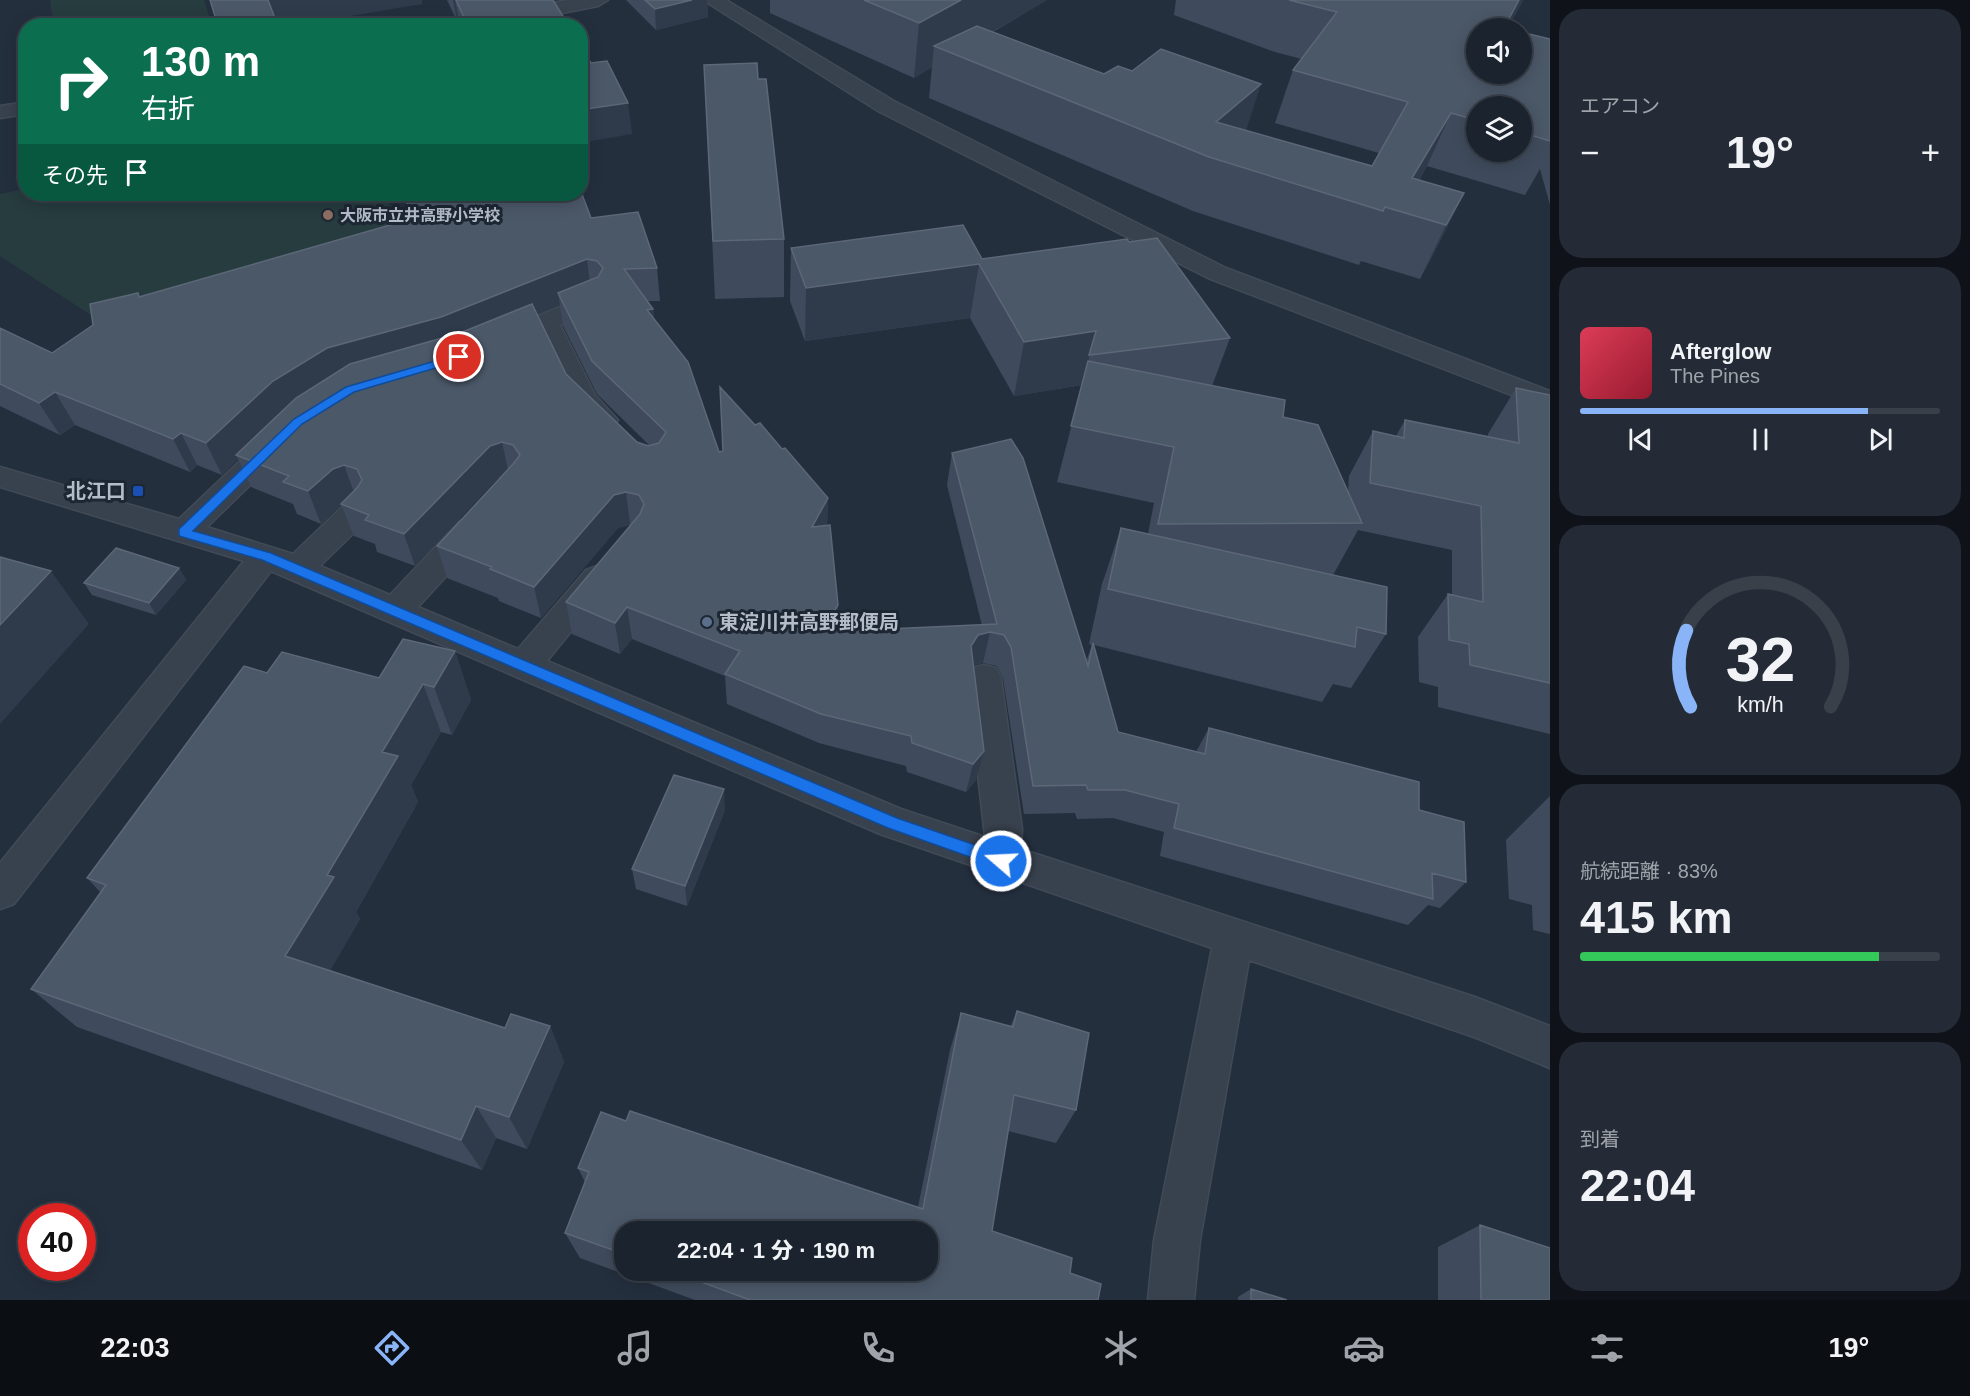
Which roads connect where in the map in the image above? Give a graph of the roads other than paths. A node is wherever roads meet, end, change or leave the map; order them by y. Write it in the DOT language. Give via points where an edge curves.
graph roads {
  1 [pos="598,0"];
  2 [pos="713,0"];
  3 [pos="504,18"];
  4 [pos="18,109"];
  5 [pos="0,112"];
  6 [pos="592,302"];
  7 [pos="546,322"];
  8 [pos="480,349"];
  9 [pos="1550,401"];
  10 [pos="298,422"];
  11 [pos="621,436"];
  12 [pos="0,477"];
  13 [pos="357,511"];
  14 [pos="487,512"];
  15 [pos="184,532"];
  16 [pos="615,556"];
  17 [pos="282,562"];
  18 [pos="395,611"];
  19 [pos="523,666"];
  20 [pos="984,678"];
  21 [pos="1001,861"];
  22 [pos="0,892"];
  23 [pos="1234,937"];
  24 [pos="1550,1047"];
  25 [pos="1171,1300"];
  1 -- 3 [label="street"];
  2 -- 9 [label="street" via="886,106 1217,273"];
  4 -- 5 [label="street"];
  6 -- 7 [label="street"];
  7 -- 8 [label="street"];
  7 -- 11 [label="street" via="583,399"];
  10 -- 15 [label="street"];
  12 -- 15 [label="street"];
  13 -- 17 [label="street"];
  14 -- 18 [label="street"];
  15 -- 17 [label="street"];
  16 -- 19 [label="street"];
  17 -- 18 [label="street"];
  17 -- 22 [label="street"];
  18 -- 19 [label="street"];
  19 -- 21 [label="street" via="893,823"];
  20 -- 21 [label="street" via="1004,829"];
  21 -- 23 [label="street"];
  23 -- 24 [label="street" via="1475,1017"];
  23 -- 25 [label="street" via="1177,1240"];
}
